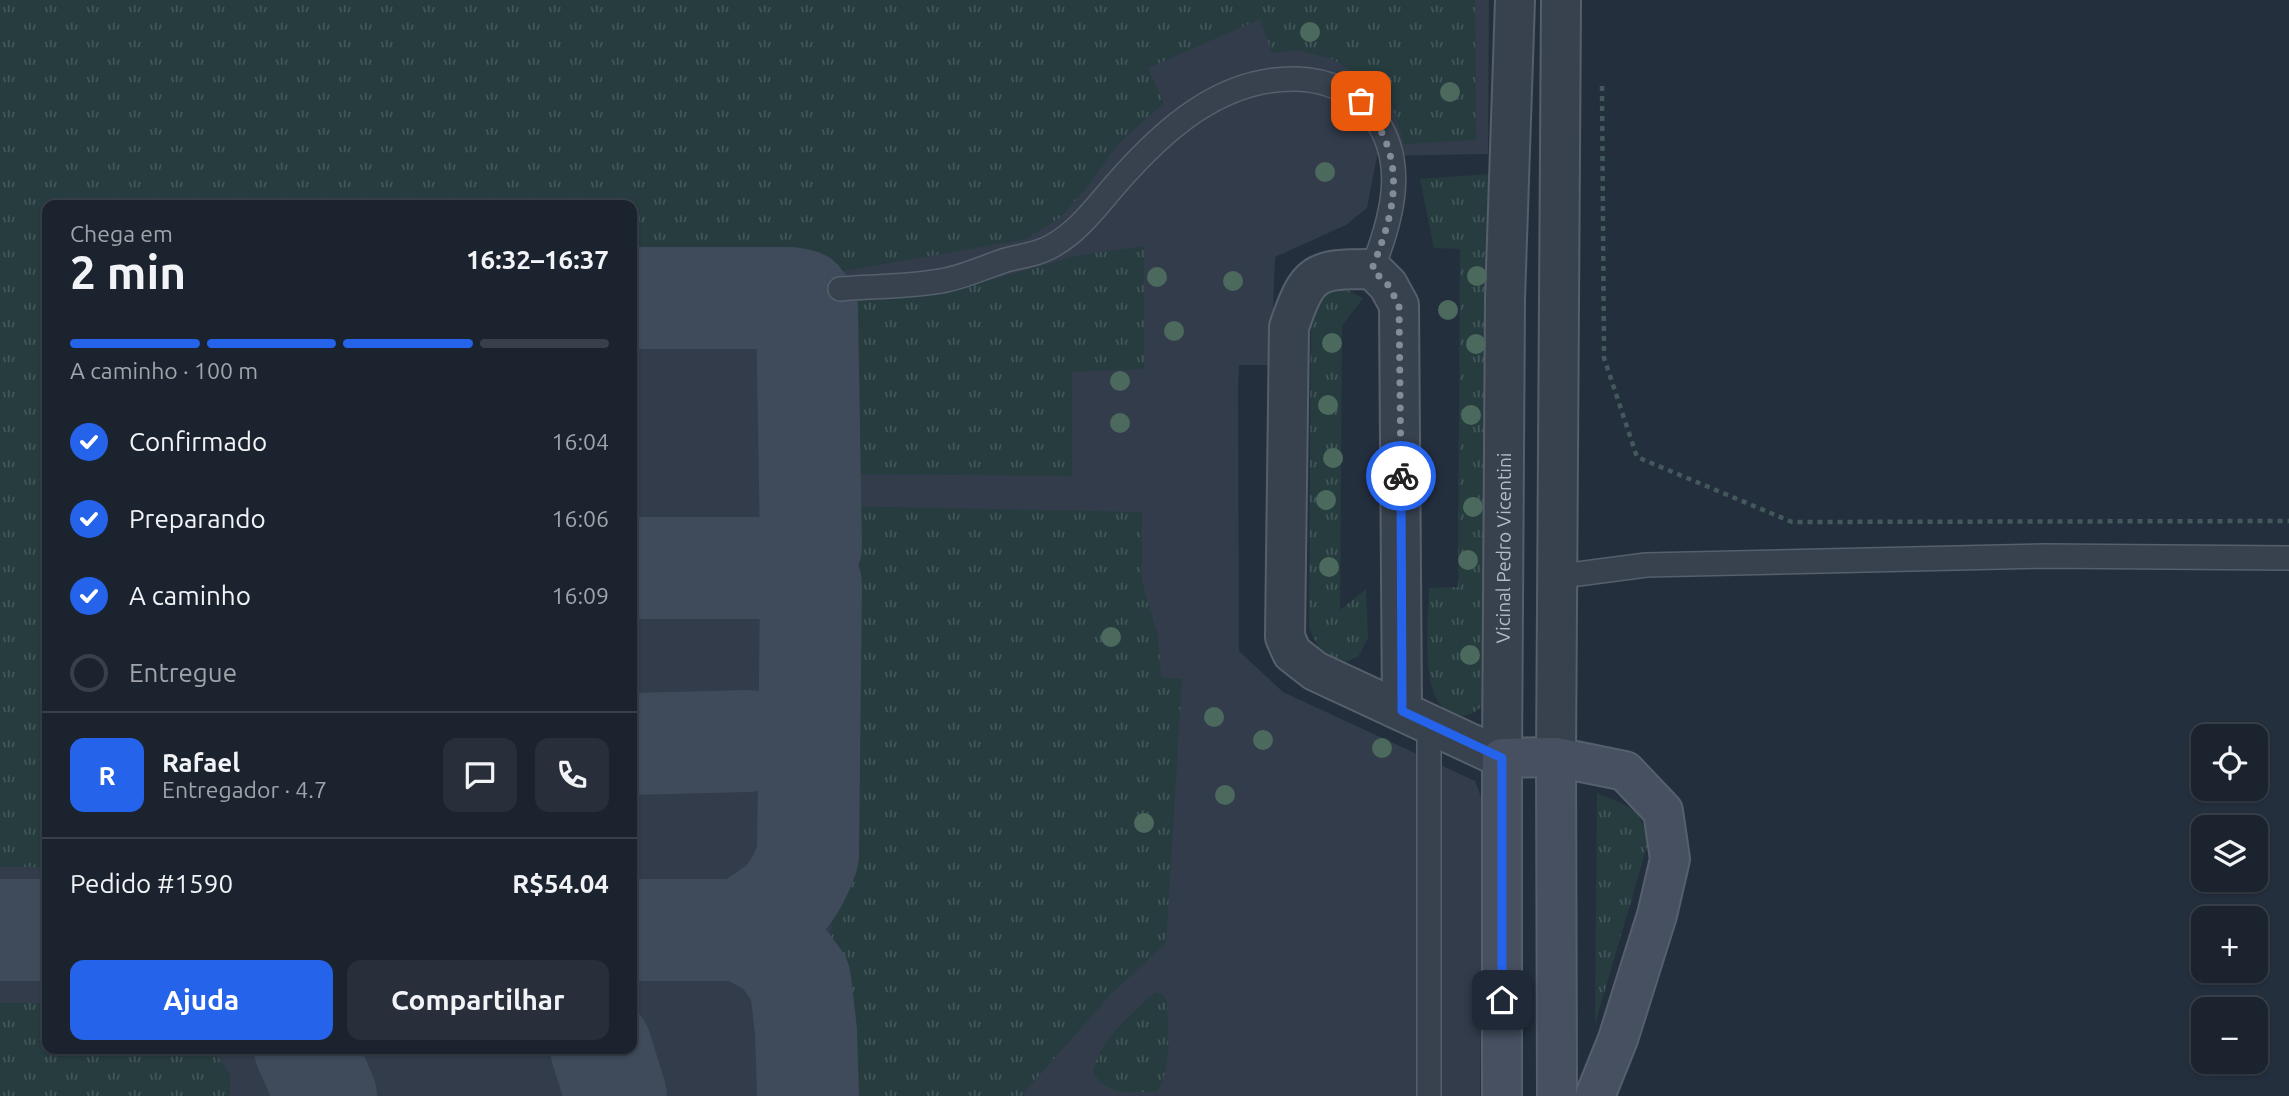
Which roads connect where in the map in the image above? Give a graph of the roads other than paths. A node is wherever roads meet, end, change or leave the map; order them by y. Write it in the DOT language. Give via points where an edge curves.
graph roads {
  1 [pos="1515,0"];
  2 [pos="1561,0"];
  3 [pos="1372,269"];
  4 [pos="840,289"];
  5 [pos="2289,558"];
  6 [pos="1555,577"];
  7 [pos="1415,718"];
  8 [pos="1556,757"];
  9 [pos="1502,758"];
  10 [pos="1429,1096"];
  11 [pos="1502,1096"];
  12 [pos="1557,1096"];
  13 [pos="1595,1096"];
  1 -- 9 [label="street, Vicinal Pedro Vicentini" via="1505,299"];
  2 -- 6 [label="street"];
  3 -- 4 [label="lane" via="1390,223 1394,186 1392,155 1378,121 1361,101 1338,87 1307,79 1269,79 1226,93 1173,125 1079,227 1050,248 947,280"];
  3 -- 7 [label="street" via="1399,305"];
  3 -- 7 [label="street" via="1334,269 1313,277 1300,295 1289,327 1285,637 1292,653 1315,671"];
  5 -- 6 [label="lane" via="2044,556 1646,565"];
  6 -- 8 [label="street"];
  7 -- 9 [label="street"];
  7 -- 10 [label="lane"];
  8 -- 9 [label="main road"];
  8 -- 12 [label="main road"];
  8 -- 13 [label="main road" via="1625,771 1663,811 1670,859 1618,1039"];
  9 -- 11 [label="main road, Vicinal Pedro Vicentini"];
}
